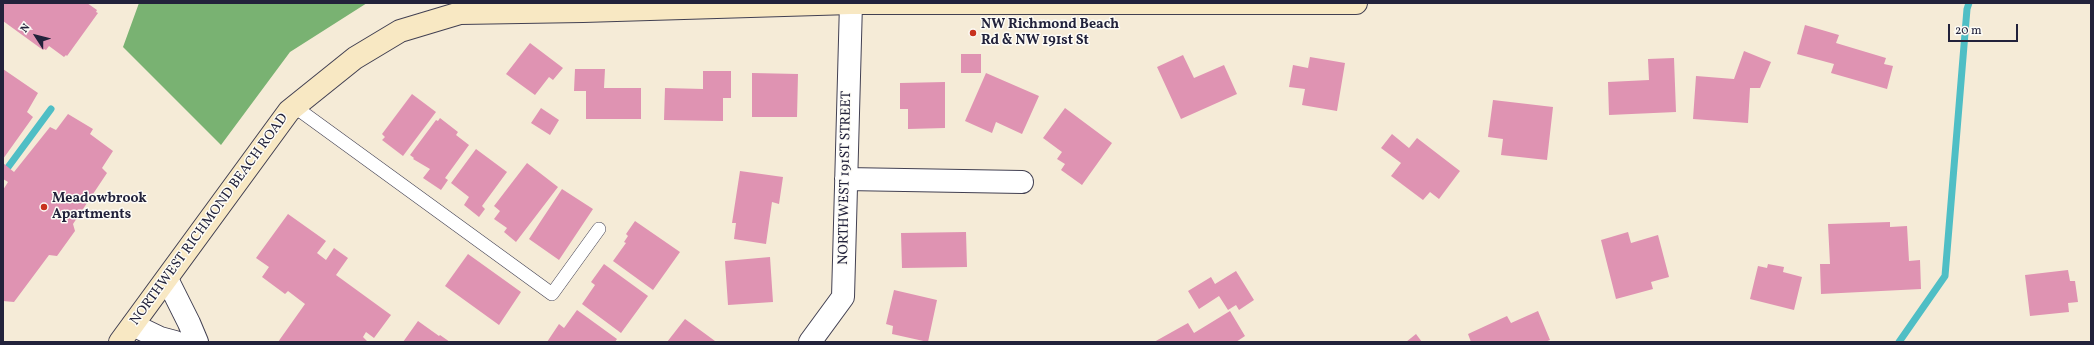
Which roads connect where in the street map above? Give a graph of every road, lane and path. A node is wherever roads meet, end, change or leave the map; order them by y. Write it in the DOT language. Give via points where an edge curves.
graph roads {
  1 [pos="851,3"];
  2 [pos="1257,3"];
  3 [pos="1356,3"];
  4 [pos="295,106"];
  5 [pos="846,179"];
  6 [pos="1022,182"];
  7 [pos="599,229"];
  8 [pos="167,279"];
  9 [pos="126,334"];
  10 [pos="175,342"];
  11 [pos="197,342"];
  12 [pos="810,342"];
  1 -- 2 [label="main road, NORTHWEST RICHMOND BEACH ROAD"];
  1 -- 4 [label="main road, NORTHWEST RICHMOND BEACH ROAD" via="460,13 400,31 355,58"];
  1 -- 5 [label="street, NORTHWEST 191ST STREET"];
  2 -- 3 [label="main road, NORTHWEST RICHMOND BEACH ROAD"];
  4 -- 7 [label="lane" via="552,294"];
  4 -- 8 [label="main road, NORTHWEST RICHMOND BEACH ROAD"];
  5 -- 6 [label="street"];
  5 -- 12 [label="street, NORTHWEST 191ST STREET" via="843,297"];
  8 -- 9 [label="main road, NORTHWEST RICHMOND BEACH ROAD"];
  8 -- 11 [label="street"];
  9 -- 10 [label="street"];
}
